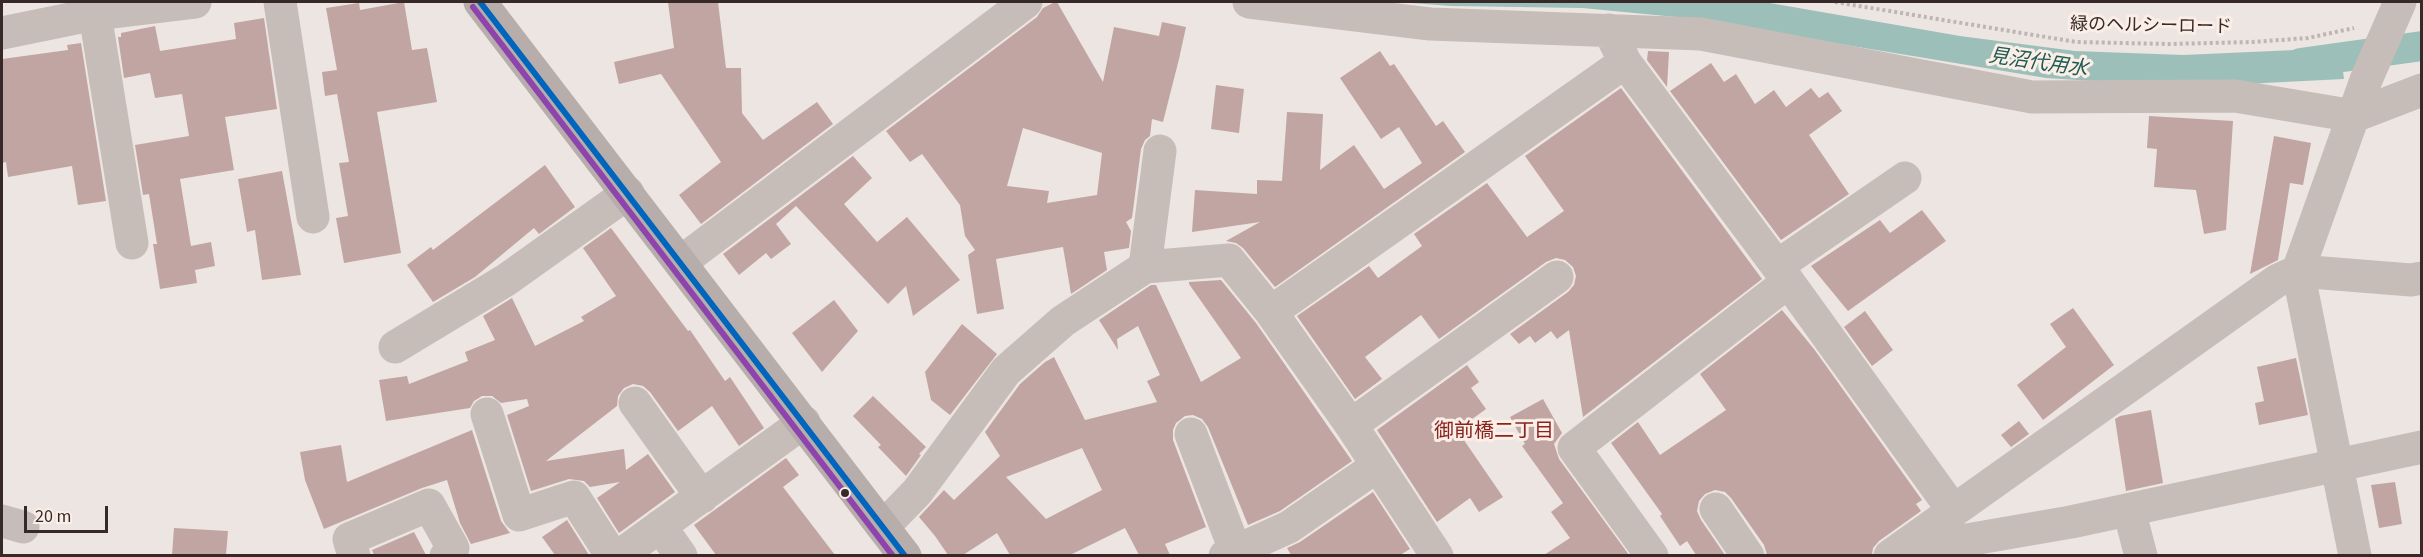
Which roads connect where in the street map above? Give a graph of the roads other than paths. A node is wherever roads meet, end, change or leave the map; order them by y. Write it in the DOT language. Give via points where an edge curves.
graph roads {
  1 [pos="195,2"];
  2 [pos="280,2"];
  3 [pos="480,2"];
  4 [pos="1026,2"];
  5 [pos="1249,2"];
  6 [pos="95,14"];
  7 [pos="2382,20"];
  8 [pos="1609,30"];
  9 [pos="2,33"];
  10 [pos="1625,62"];
  11 [pos="2421,90"];
  12 [pos="2354,116"];
  13 [pos="1160,152"];
  14 [pos="1905,178"];
  15 [pos="628,193"];
  16 [pos="313,217"];
  17 [pos="132,243"];
  18 [pos="681,262"];
  19 [pos="1145,267"];
  20 [pos="2298,271"];
  21 [pos="1782,274"];
  22 [pos="1557,277"];
  23 [pos="2421,278"];
  24 [pos="1271,312"];
  25 [pos="394,347"];
  26 [pos="635,402"];
  27 [pos="487,414"];
  28 [pos="804,422"];
  29 [pos="1351,425"];
  30 [pos="1191,434"];
  31 [pos="2421,447"];
  32 [pos="2336,465"];
  33 [pos="1377,466"];
  34 [pos="702,496"];
  35 [pos="1716,509"];
  36 [pos="1953,510"];
  37 [pos="2129,510"];
  38 [pos="660,526"];
  39 [pos="883,527"];
  40 [pos="1230,553"];
  41 [pos="1429,553"];
  42 [pos="1892,554"];
  43 [pos="354,555"];
  44 [pos="446,555"];
  45 [pos="612,555"];
  46 [pos="619,555"];
  47 [pos="681,555"];
  48 [pos="904,555"];
  49 [pos="1652,555"];
  50 [pos="1748,555"];
  51 [pos="2141,555"];
  52 [pos="2355,555"];
  1 -- 6 [label="street"];
  2 -- 16 [label="street"];
  3 -- 15 [label="main road"];
  4 -- 18 [label="street"];
  5 -- 8 [label="street" via="1430,24"];
  6 -- 9 [label="street"];
  6 -- 17 [label="street"];
  7 -- 12 [label="street"];
  8 -- 10 [label="street"];
  8 -- 12 [label="street" via="1701,34 2032,97 2235,96"];
  10 -- 21 [label="street"];
  10 -- 24 [label="street"];
  11 -- 12 [label="street"];
  12 -- 20 [label="street"];
  13 -- 19 [label="street"];
  14 -- 21 [label="street"];
  15 -- 18 [label="main road"];
  15 -- 25 [label="street" via="506,280"];
  18 -- 28 [label="main road"];
  19 -- 24 [label="street" via="1229,260"];
  19 -- 39 [label="street" via="1063,321 1006,371 917,492"];
  20 -- 23 [label="street"];
  20 -- 32 [label="street"];
  20 -- 36 [label="street" via="2278,280"];
  21 -- 36 [label="street"];
  21 -- 49 [label="street" via="1574,448"];
  22 -- 29 [label="street"];
  24 -- 29 [label="street"];
  26 -- 34 [label="street"];
  27 -- 45 [label="street" via="519,515 574,497"];
  28 -- 34 [label="street"];
  28 -- 39 [label="main road"];
  29 -- 33 [label="street"];
  30 -- 40 [label="street"];
  31 -- 32 [label="street"];
  32 -- 37 [label="street"];
  32 -- 52 [label="street"];
  33 -- 40 [label="street" via="1289,527"];
  33 -- 41 [label="street"];
  34 -- 38 [label="street"];
  35 -- 50 [label="street"];
  36 -- 42 [label="street"];
  37 -- 42 [label="street"];
  37 -- 51 [label="street"];
  38 -- 46 [label="street"];
  38 -- 47 [label="street"];
  39 -- 48 [label="main road"];
  43 -- 44 [label="street" via="348,539 429,505 453,548"];
}
